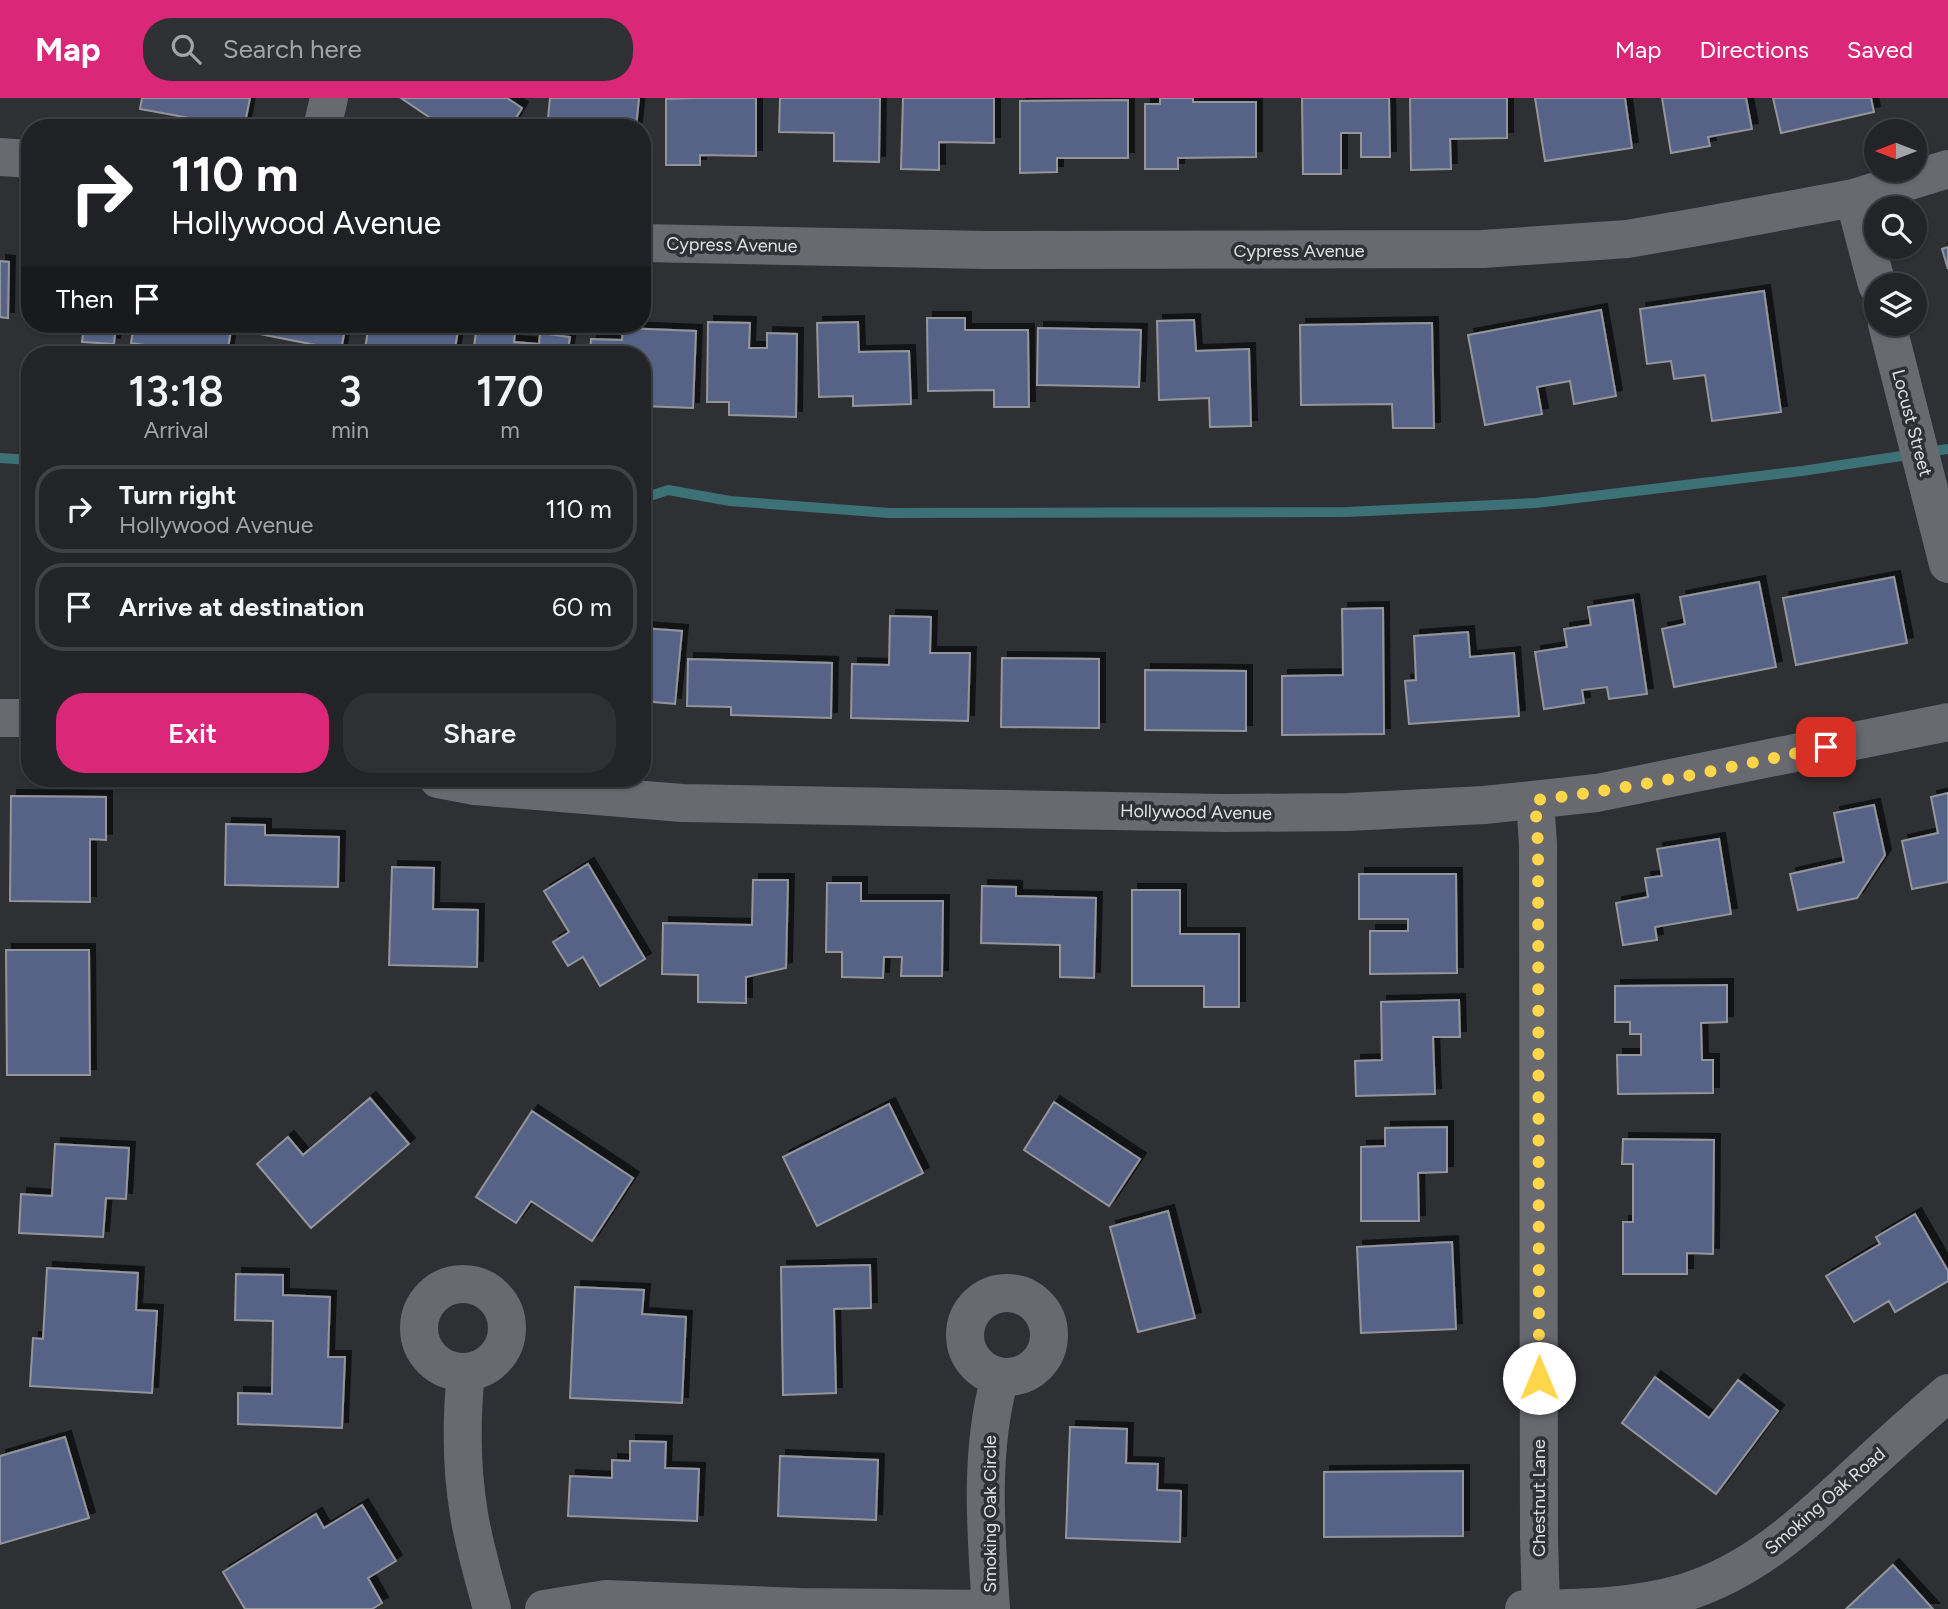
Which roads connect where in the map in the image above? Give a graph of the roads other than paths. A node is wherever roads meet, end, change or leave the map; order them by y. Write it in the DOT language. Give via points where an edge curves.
graph roads {
  1 [pos="329,98"];
  2 [pos="324,119"];
  3 [pos="0,157"];
  4 [pos="21,158"];
  5 [pos="1948,169"];
  6 [pos="1854,198"];
  7 [pos="651,243"];
  8 [pos="1874,273"];
  9 [pos="1889,336"];
  10 [pos="1948,564"];
  11 [pos="0,718"];
  12 [pos="21,718"];
  13 [pos="1948,722"];
  14 [pos="487,787"];
  15 [pos="1535,800"];
  16 [pos="466,1372"];
  17 [pos="1000,1377"];
  18 [pos="1948,1394"];
  19 [pos="492,1609"];
  20 [pos="544,1609"];
  21 [pos="991,1609"];
  22 [pos="1524,1609"];
  23 [pos="1541,1609"];
  1 -- 2 [label="street"];
  3 -- 4 [label="street"];
  5 -- 6 [label="street, Cypress Avenue"];
  6 -- 7 [label="street, Cypress Avenue" via="1627,239 1483,249 986,250"];
  6 -- 8 [label="street"];
  9 -- 10 [label="street, Locust Street"];
  11 -- 12 [label="street"];
  13 -- 15 [label="street, Hollywood Avenue" via="1661,782"];
  14 -- 15 [label="street, Hollywood Avenue" via="657,801 1224,813 1334,813"];
  15 -- 23 [label="street, Chestnut Lane"];
  16 -- 19 [label="street" via="462,1462 469,1515"];
  17 -- 21 [label="street, Smoking Oak Circle" via="990,1410 986,1466"];
  18 -- 23 [label="street, Smoking Oak Road" via="1765,1555 1726,1577 1646,1602"];
  20 -- 21 [label="street" via="606,1600"];
  22 -- 23 [label="street, Smoking Oak Road"];
}
